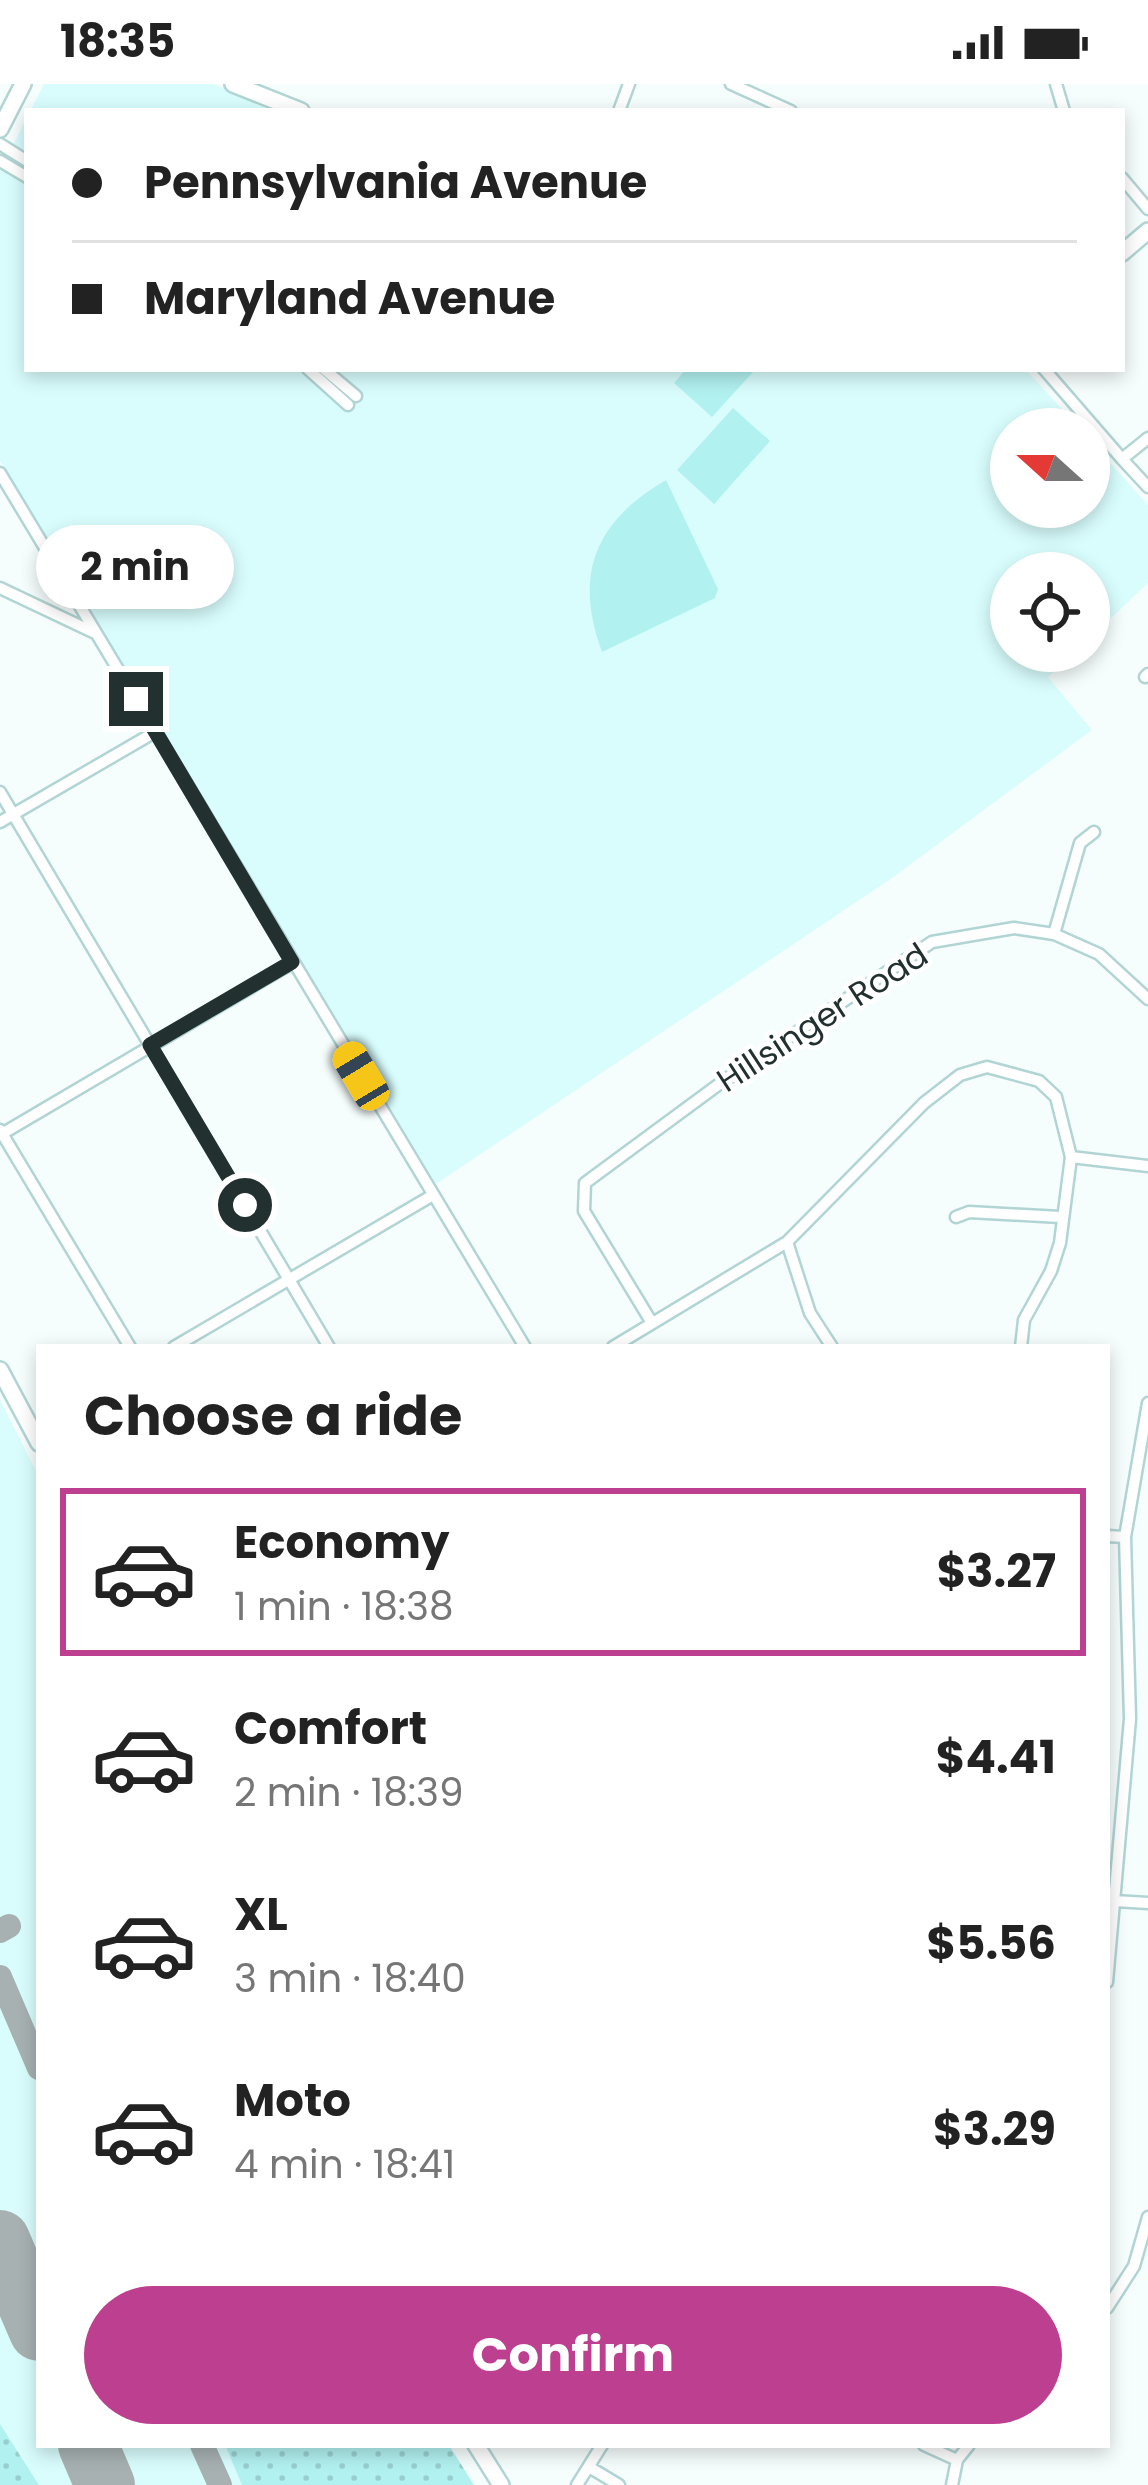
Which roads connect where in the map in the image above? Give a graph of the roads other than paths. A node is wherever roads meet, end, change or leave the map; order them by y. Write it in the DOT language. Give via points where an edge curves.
graph roads {
  1 [pos="23,84"];
  2 [pos="233,84"];
  3 [pos="731,84"];
  4 [pos="770,107"];
  5 [pos="293,108"];
  6 [pos="0,129"];
  7 [pos="1125,181"];
  8 [pos="1148,208"];
  9 [pos="1148,231"];
  10 [pos="1125,250"];
  11 [pos="312,372"];
  12 [pos="327,372"];
  13 [pos="1047,372"];
  14 [pos="1148,437"];
  15 [pos="1122,459"];
  16 [pos="0,473"];
  17 [pos="1148,487"];
  18 [pos="0,588"];
  19 [pos="98,635"];
  20 [pos="155,731"];
  21 [pos="0,792"];
  22 [pos="14,814"];
  23 [pos="0,822"];
  24 [pos="1094,832"];
  25 [pos="1054,934"];
  26 [pos="292,962"];
  27 [pos="1148,998"];
  28 [pos="150,1045"];
  29 [pos="1,1133"];
  30 [pos="1071,1157"];
  31 [pos="1148,1166"];
  32 [pos="433,1195"];
  33 [pos="956,1217"];
  34 [pos="1060,1217"];
  35 [pos="787,1242"];
  36 [pos="288,1279"];
  37 [pos="652,1323"];
  38 [pos="128,1344"];
  39 [pos="180,1344"];
  40 [pos="327,1344"];
  41 [pos="523,1344"];
  42 [pos="618,1344"];
  43 [pos="830,1344"];
  44 [pos="1021,1344"];
  45 [pos="0,1370"];
  46 [pos="1148,1403"];
  47 [pos="36,1432"];
  48 [pos="1110,1536"];
  49 [pos="1125,1537"];
  50 [pos="1115,1901"];
  51 [pos="1148,1904"];
  52 [pos="1110,1952"];
  53 [pos="1148,2217"];
  54 [pos="1110,2303"];
  55 [pos="478,2448"];
  56 [pos="600,2448"];
  57 [pos="937,2448"];
  58 [pos="967,2448"];
  59 [pos="956,2461"];
  60 [pos="590,2467"];
  61 [pos="501,2485"];
  62 [pos="577,2485"];
  63 [pos="619,2485"];
  64 [pos="952,2485"];
  1 -- 6 [label="main road"];
  2 -- 5 [label="main road"];
  3 -- 4 [label="street"];
  7 -- 8 [label="street"];
  9 -- 10 [label="main road"];
  11 -- 12 [label="street" via="352,400"];
  13 -- 15 [label="street"];
  14 -- 15 [label="street"];
  15 -- 17 [label="street"];
  16 -- 19 [label="street"];
  18 -- 19 [label="street"];
  19 -- 20 [label="street"];
  20 -- 22 [label="street"];
  20 -- 26 [label="street"];
  21 -- 22 [label="street"];
  22 -- 23 [label="street"];
  22 -- 28 [label="street"];
  24 -- 25 [label="street" via="1080,843"];
  25 -- 27 [label="street, Hillsinger Road" via="1099,954"];
  25 -- 37 [label="street, Hillsinger Road" via="1014,928 932,942 592,1174 584,1211"];
  26 -- 28 [label="street"];
  26 -- 32 [label="street"];
  28 -- 29 [label="street"];
  28 -- 36 [label="street"];
  29 -- 38 [label="street"];
  30 -- 31 [label="street"];
  30 -- 34 [label="street"];
  30 -- 35 [label="street" via="1056,1097 1039,1081 987,1066 924,1103"];
  32 -- 36 [label="street"];
  32 -- 41 [label="street"];
  33 -- 34 [label="street"];
  34 -- 44 [label="street" via="1055,1257 1024,1320"];
  35 -- 37 [label="street"];
  35 -- 43 [label="street" via="810,1312"];
  36 -- 39 [label="street"];
  36 -- 40 [label="street"];
  37 -- 42 [label="street"];
  45 -- 47 [label="main road"];
  46 -- 49 [label="street"];
  48 -- 49 [label="street"];
  49 -- 50 [label="street" via="1130,1719"];
  50 -- 51 [label="street"];
  50 -- 52 [label="street"];
  53 -- 54 [label="street" via="1134,2266"];
  55 -- 61 [label="main road"];
  56 -- 60 [label="street"];
  57 -- 59 [label="street"];
  58 -- 59 [label="street"];
  59 -- 64 [label="street"];
  60 -- 62 [label="street"];
  60 -- 63 [label="street"];
}
